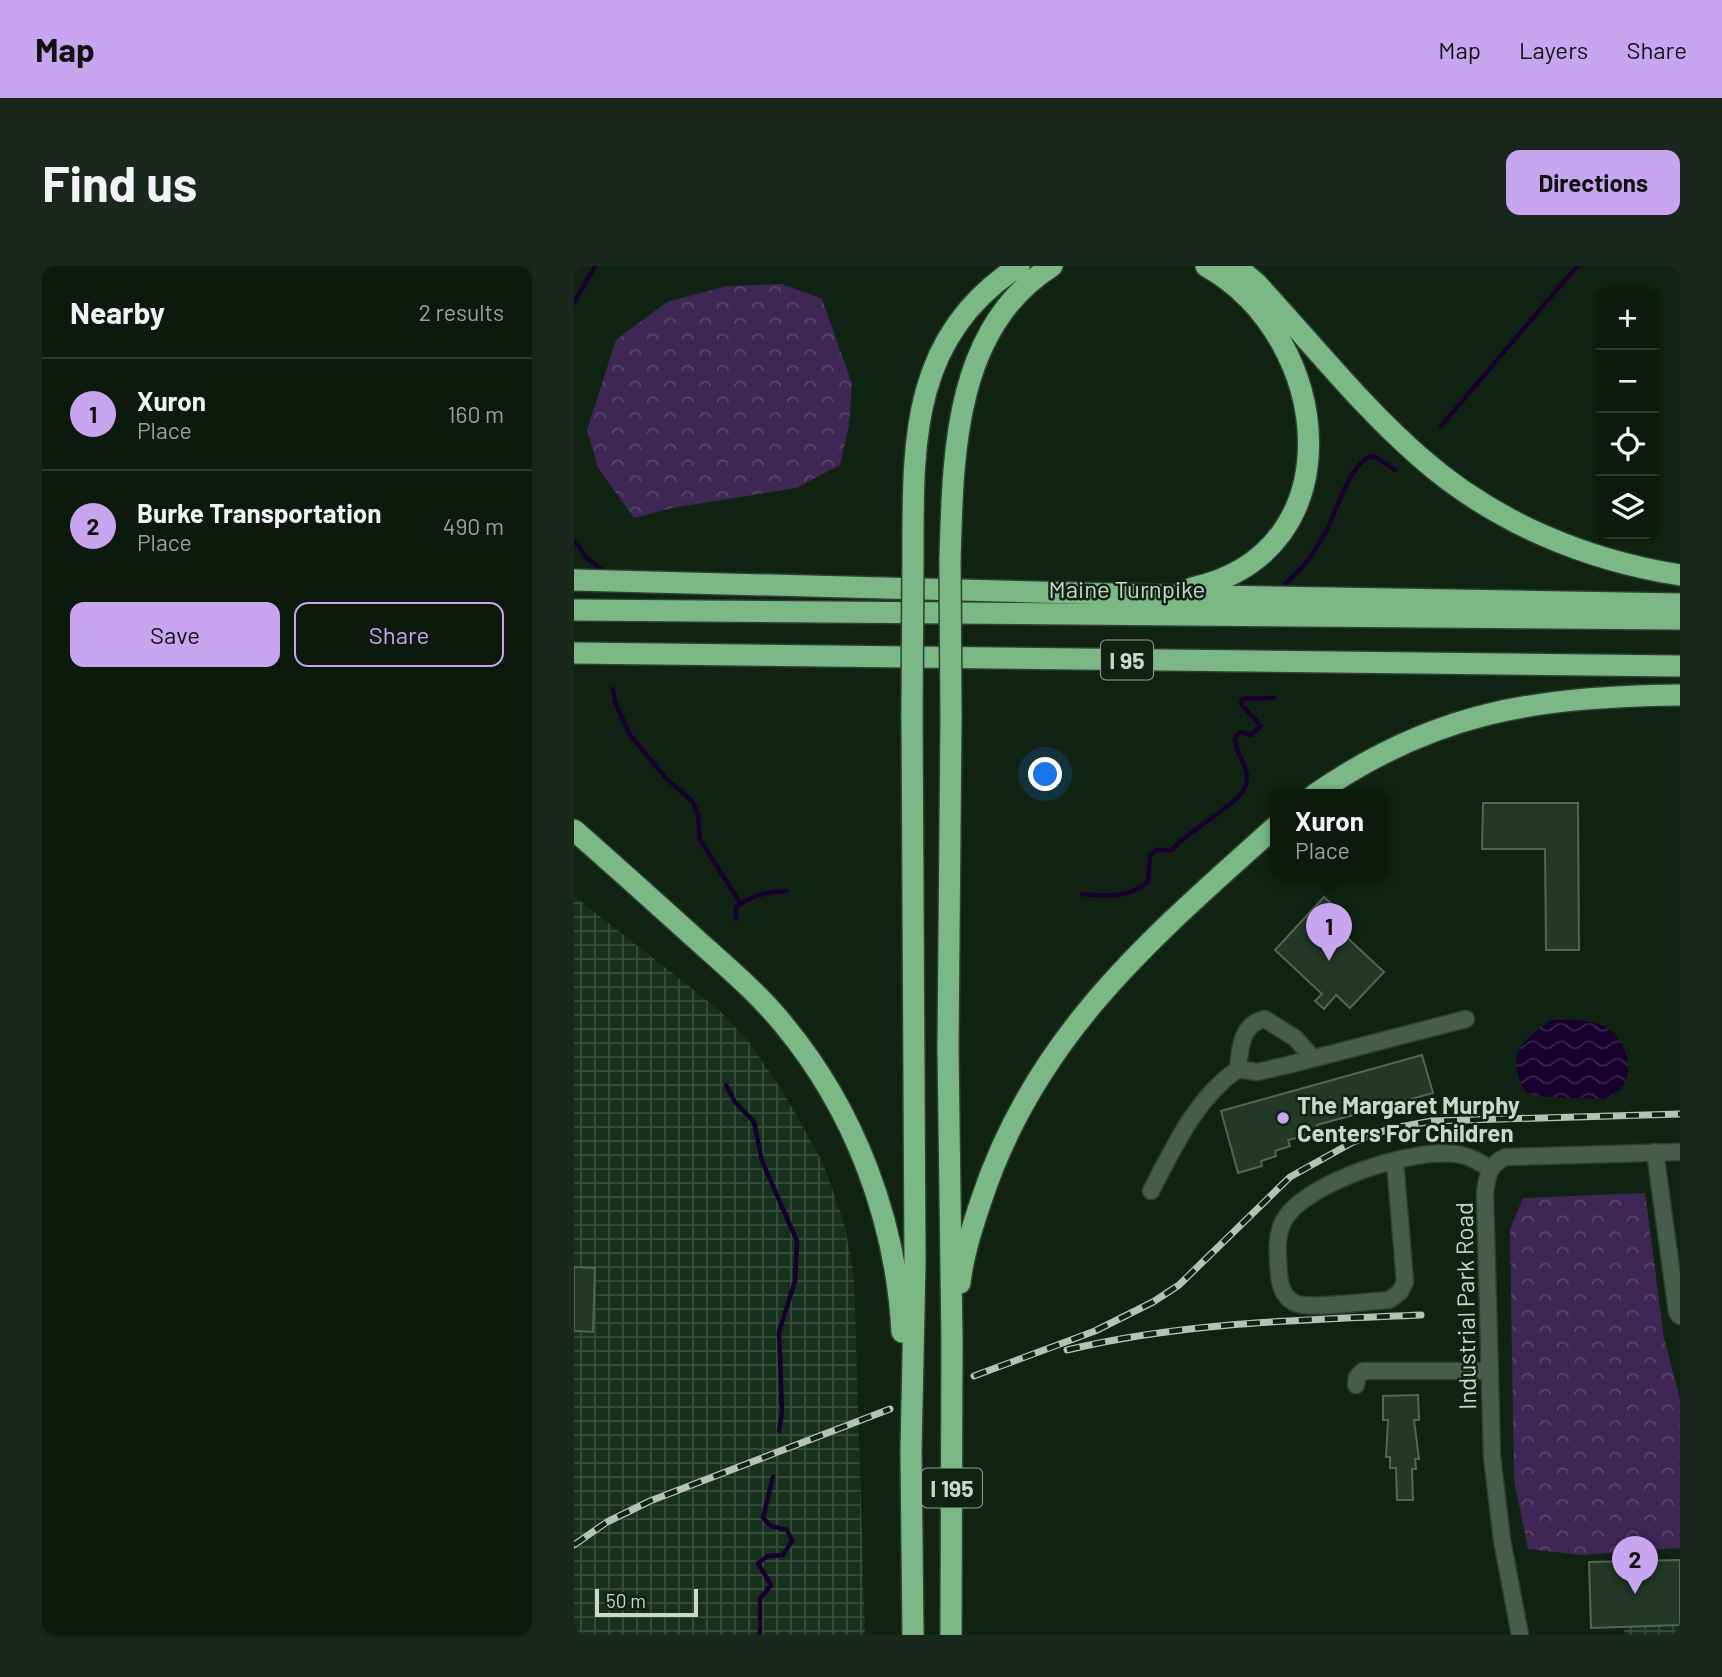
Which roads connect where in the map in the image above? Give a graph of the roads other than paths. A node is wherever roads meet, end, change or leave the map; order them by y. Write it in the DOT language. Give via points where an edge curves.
graph roads {
  1 [pos="1019,266"];
  2 [pos="1052,266"];
  3 [pos="1206,266"];
  4 [pos="1236,266"];
  5 [pos="1680,575"];
  6 [pos="574,580"];
  7 [pos="1154,596"];
  8 [pos="1680,604"];
  9 [pos="574,610"];
  10 [pos="1680,619"];
  11 [pos="574,653"];
  12 [pos="1680,666"];
  13 [pos="1680,695"];
  14 [pos="1324,789"];
  15 [pos="574,830"];
  16 [pos="1270,832"];
  17 [pos="1465,1018"];
  18 [pos="1313,1058"];
  19 [pos="1238,1069"];
  20 [pos="1655,1152"];
  21 [pos="1680,1152"];
  22 [pos="1395,1161"];
  23 [pos="1490,1169"];
  24 [pos="1151,1191"];
  25 [pos="1678,1314"];
  26 [pos="1680,1332"];
  27 [pos="952,1341"];
  28 [pos="1489,1371"];
  29 [pos="1356,1385"];
  30 [pos="911,1451"];
  31 [pos="913,1635"];
  32 [pos="951,1635"];
  33 [pos="1520,1635"];
  1 -- 30 [label="highway, bridge" via="986,291 967,313 929,378 913,461 915,1262"];
  2 -- 27 [label="highway, bridge" via="1010,303 985,344 972,374 955,444 950,560 948,1048"];
  3 -- 7 [label="highway" via="1248,296 1286,347 1305,402 1306,466 1289,518 1257,558 1217,582"];
  4 -- 5 [label="highway" via="1401,440 1474,499 1565,545"];
  6 -- 7 [label="highway"];
  7 -- 8 [label="highway"];
  9 -- 10 [label="highway, Maine Turnpike / I 95"];
  11 -- 12 [label="highway, I 95"];
  13 -- 14 [label="highway" via="1562,700 1465,719 1391,748"];
  15 -- 30 [label="highway" via="764,1002 821,1076 848,1124 872,1181 891,1248"];
  16 -- 27 [label="highway" via="1118,974 1045,1065 990,1173 962,1268"];
  17 -- 18 [label="street"];
  18 -- 19 [label="street" via="1257,1072"];
  18 -- 19 [label="street" via="1294,1038 1265,1019 1246,1030"];
  19 -- 24 [label="street" via="1194,1114"];
  20 -- 21 [label="street, Industrial Park Road"];
  20 -- 23 [label="street, Industrial Park Road" via="1517,1156 1498,1160"];
  20 -- 25 [label="street"];
  22 -- 22 [label="street" via="1373,1164 1340,1178 1293,1209 1277,1238 1279,1282 1285,1296 1298,1304 1310,1304 1389,1300 1400,1293 1405,1282"];
  22 -- 23 [label="street" via="1459,1154"];
  23 -- 28 [label="street, Industrial Park Road" via="1485,1193"];
  25 -- 26 [label="street"];
  27 -- 32 [label="highway, I 195"];
  28 -- 29 [label="street" via="1363,1371 1356,1377"];
  28 -- 33 [label="street, Industrial Park Road" via="1496,1498"];
  30 -- 31 [label="highway, I 195"];
}
